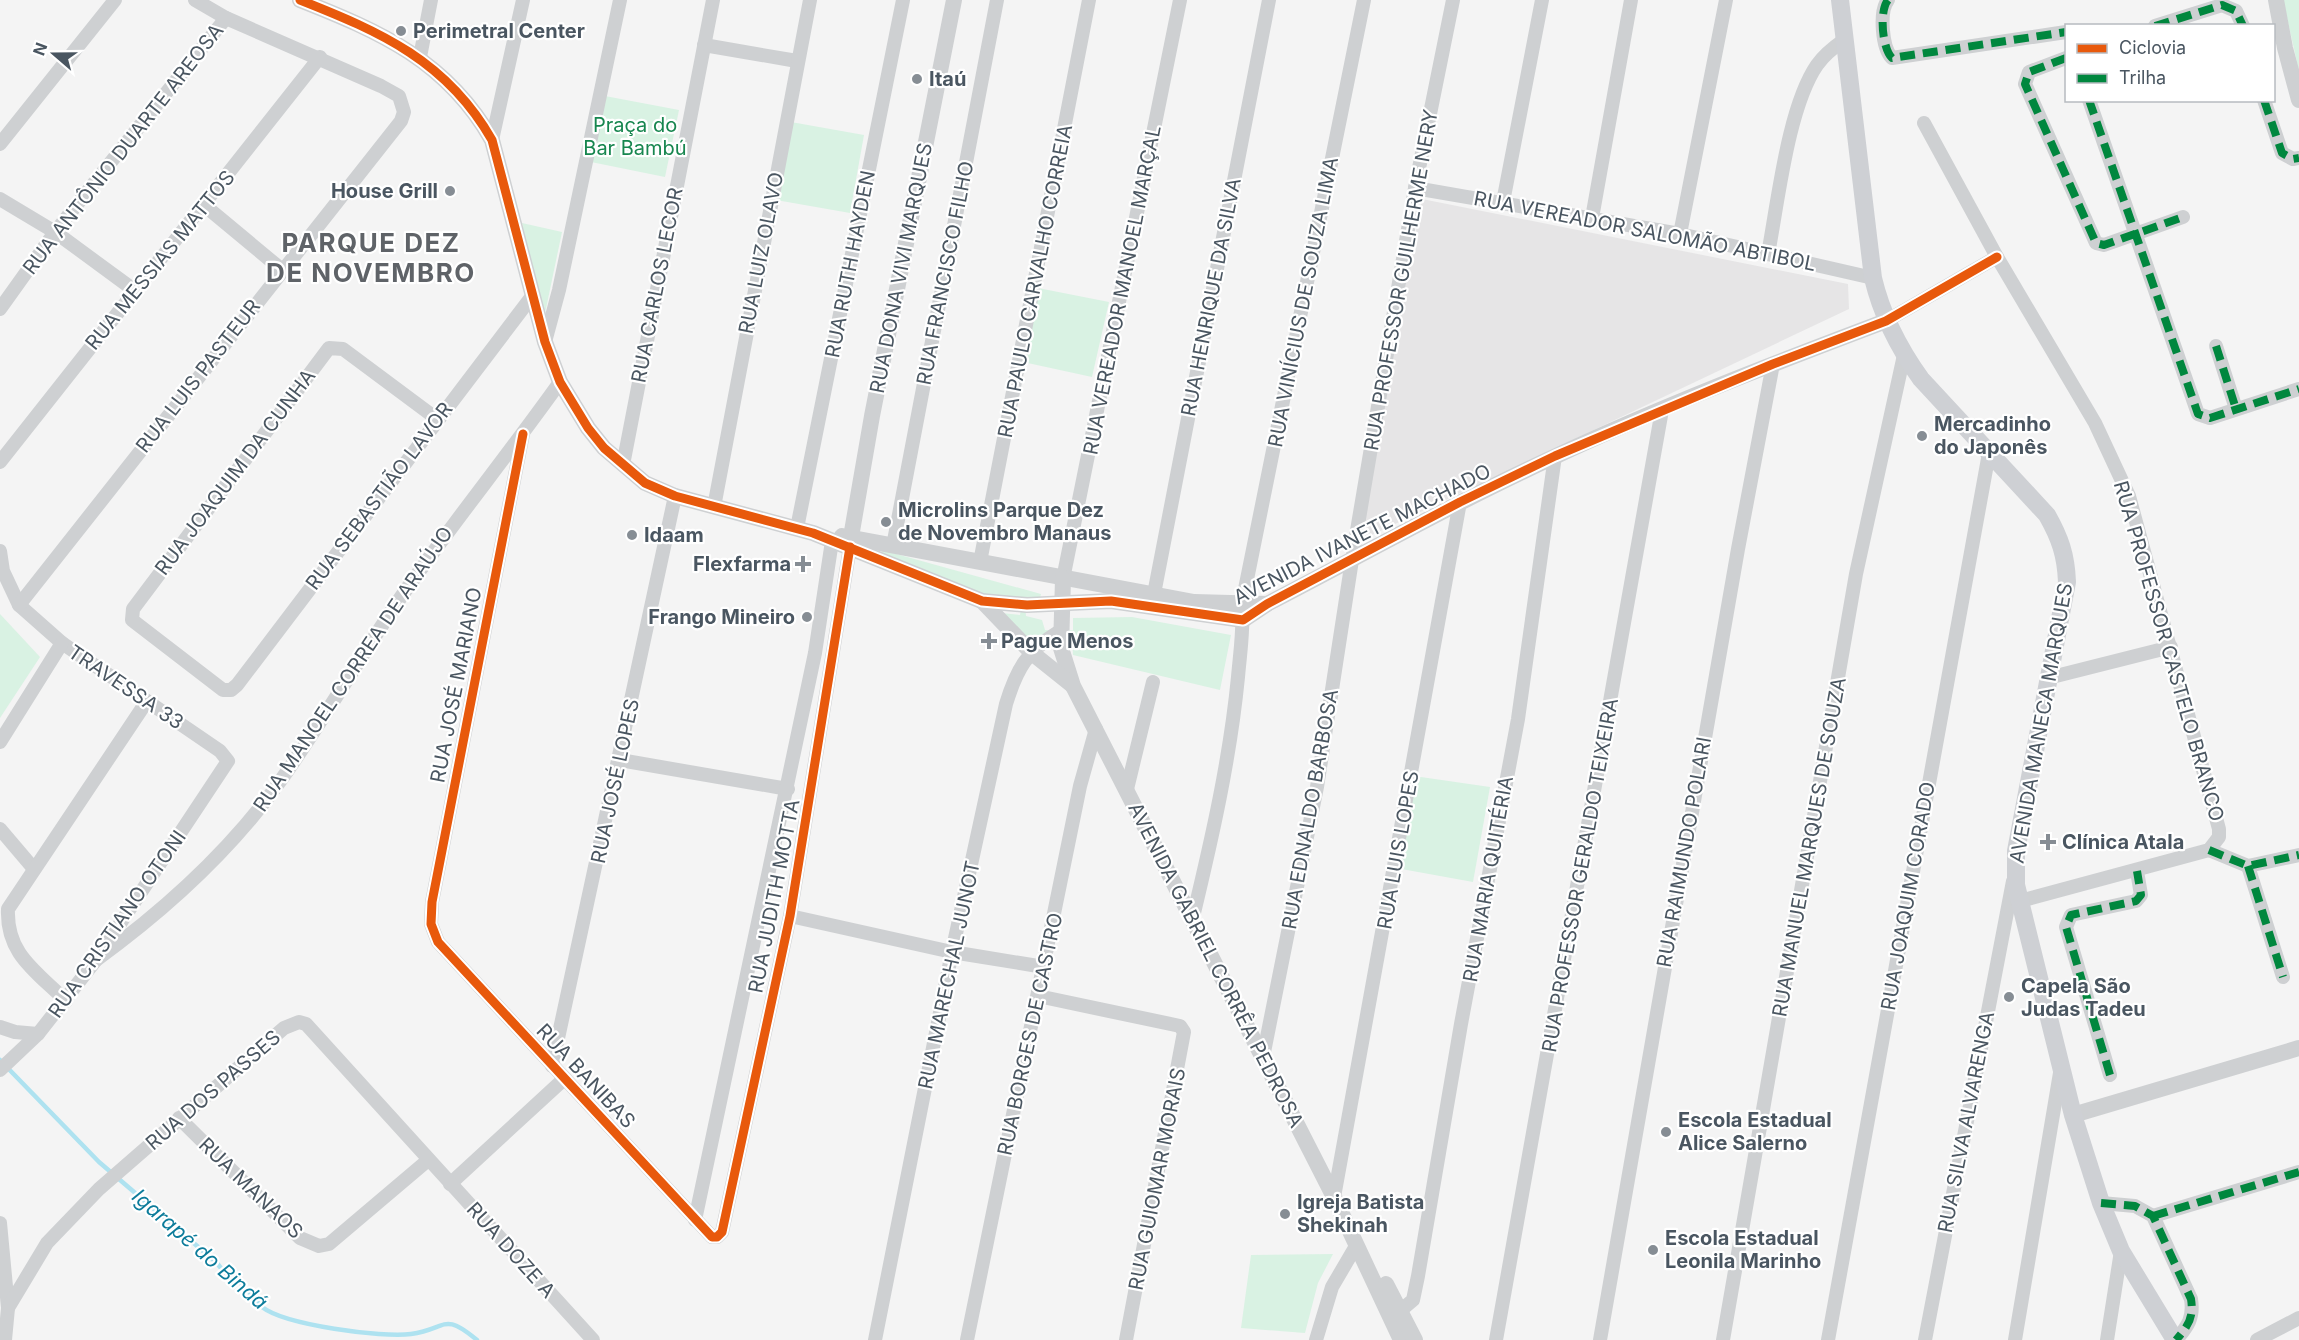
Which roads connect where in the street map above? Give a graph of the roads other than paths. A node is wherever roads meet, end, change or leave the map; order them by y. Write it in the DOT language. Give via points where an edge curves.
graph roads {
  1 [pos="116,0"];
  2 [pos="195,0"];
  3 [pos="300,0"];
  4 [pos="431,0"];
  5 [pos="523,0"];
  6 [pos="620,0"];
  7 [pos="712,0"];
  8 [pos="810,0"];
  9 [pos="903,0"];
  10 [pos="954,0"];
  11 [pos="997,0"];
  12 [pos="1089,0"];
  13 [pos="1180,0"];
  14 [pos="1269,0"];
  15 [pos="1364,0"];
  16 [pos="1453,0"];
  17 [pos="1542,0"];
  18 [pos="1631,0"];
  19 [pos="1726,0"];
  20 [pos="1840,0"];
  21 [pos="1888,0"];
  22 [pos="2276,0"];
  23 [pos="329,6"];
  24 [pos="226,18"];
  25 [pos="2162,24"];
  26 [pos="2242,24"];
  27 [pos="2065,32"];
  28 [pos="1844,40"];
  29 [pos="704,45"];
  30 [pos="320,57"];
  31 [pos="420,57"];
  32 [pos="2065,59"];
  33 [pos="797,61"];
  34 [pos="2299,99"];
  35 [pos="2090,102"];
  36 [pos="2265,102"];
  37 [pos="1924,123"];
  38 [pos="492,140"];
  39 [pos="0,144"];
  40 [pos="2299,158"];
  41 [pos="1415,188"];
  42 [pos="0,198"];
  43 [pos="1503,202"];
  44 [pos="204,205"];
  45 [pos="2183,217"];
  46 [pos="1592,218"];
  47 [pos="55,232"];
  48 [pos="2136,233"];
  49 [pos="1680,234"];
  50 [pos="1768,254"];
  51 [pos="1997,257"];
  52 [pos="281,269"];
  53 [pos="1873,278"];
  54 [pos="134,290"];
  55 [pos="533,295"];
  56 [pos="0,309"];
  57 [pos="1886,321"];
  58 [pos="545,342"];
  59 [pos="2216,346"];
  60 [pos="1904,355"];
  61 [pos="1773,364"];
  62 [pos="560,382"];
  63 [pos="2299,390"];
  64 [pos="2236,409"];
  65 [pos="1662,410"];
  66 [pos="437,419"];
  67 [pos="523,434"];
  68 [pos="1989,453"];
  69 [pos="1555,456"];
  70 [pos="0,462"];
  71 [pos="623,465"];
  72 [pos="675,496"];
  73 [pos="1460,502"];
  74 [pos="714,507"];
  75 [pos="797,528"];
  76 [pos="826,538"];
  77 [pos="851,542"];
  78 [pos="893,546"];
  79 [pos="0,551"];
  80 [pos="947,556"];
  81 [pos="1352,560"];
  82 [pos="980,562"];
  83 [pos="933,579"];
  84 [pos="1063,579"];
  85 [pos="1154,594"];
  86 [pos="982,601"];
  87 [pos="1061,603"];
  88 [pos="19,605"];
  89 [pos="1243,612"];
  90 [pos="1060,631"];
  91 [pos="62,643"];
  92 [pos="2171,647"];
  93 [pos="1032,653"];
  94 [pos="2048,678"];
  95 [pos="1153,682"];
  96 [pos="1073,686"];
  97 [pos="223,690"];
  98 [pos="147,701"];
  99 [pos="1096,729"];
  100 [pos="0,742"];
  101 [pos="620,760"];
  102 [pos="225,769"];
  103 [pos="788,789"];
  104 [pos="1127,789"];
  105 [pos="0,829"];
  106 [pos="2209,850"];
  107 [pos="2299,855"];
  108 [pos="2248,866"];
  109 [pos="34,869"];
  110 [pos="2015,870"];
  111 [pos="2137,871"];
  112 [pos="2020,901"];
  113 [pos="790,916"];
  114 [pos="1192,917"];
  115 [pos="438,942"];
  116 [pos="952,952"];
  117 [pos="96,960"];
  118 [pos="1044,967"];
  119 [pos="2283,977"];
  120 [pos="1038,996"];
  121 [pos="66,1000"];
  122 [pos="0,1027"];
  123 [pos="38,1034"];
  124 [pos="2299,1048"];
  125 [pos="1263,1057"];
  126 [pos="552,1065"];
  127 [pos="2061,1068"];
  128 [pos="0,1070"];
  129 [pos="2110,1075"];
  130 [pos="564,1079"];
  131 [pos="2073,1115"];
  132 [pos="179,1118"];
  133 [pos="428,1161"];
  134 [pos="2299,1172"];
  135 [pos="450,1184"];
  136 [pos="1334,1197"];
  137 [pos="2102,1203"];
  138 [pos="2153,1216"];
  139 [pos="695,1220"];
  140 [pos="0,1223"];
  141 [pos="707,1233"];
  142 [pos="1356,1246"];
  143 [pos="2121,1251"];
  144 [pos="1406,1306"];
  145 [pos="8,1308"];
  146 [pos="2299,1318"];
  147 [pos="5,1340"];
  148 [pos="593,1340"];
  149 [pos="875,1340"];
  150 [pos="967,1340"];
  151 [pos="1126,1340"];
  152 [pos="1316,1340"];
  153 [pos="1401,1340"];
  154 [pos="1414,1340"];
  155 [pos="1496,1340"];
  156 [pos="1600,1340"];
  157 [pos="1723,1340"];
  158 [pos="1828,1340"];
  159 [pos="1924,1340"];
  160 [pos="2015,1340"];
  161 [pos="2107,1340"];
  162 [pos="2176,1340"];
  163 [pos="2257,1340"];
  1 -- 39 [label="street"];
  2 -- 24 [label="street"];
  3 -- 23 [label="street, AVENIDA IVANETE MACHADO"];
  4 -- 31 [label="street"];
  5 -- 38 [label="street"];
  6 -- 58 [label="street"];
  7 -- 29 [label="street, RUA CARLOS LECOR"];
  8 -- 33 [label="street, RUA LUIZ OLAVO"];
  9 -- 75 [label="street, RUA RUTH HAYDEN"];
  10 -- 77 [label="street, RUA DONA VIVI MARQUES"];
  11 -- 78 [label="street, RUA FRANCISCO FILHO"];
  12 -- 82 [label="street, RUA PAULO CARVALHO CORREIA"];
  13 -- 84 [label="street, RUA VEREADOR MANOEL MARÇAL"];
  14 -- 85 [label="street, RUA HENRIQUE DA SILVA"];
  15 -- 89 [label="street, RUA VINÍCIUS DE SOUZA LIMA"];
  16 -- 41 [label="street, RUA PROFESSOR GUILHERME NERY"];
  17 -- 43 [label="street"];
  18 -- 46 [label="street"];
  19 -- 49 [label="street"];
  20 -- 28 [label="main road, AVENIDA MANECA MARQUES"];
  21 -- 27 [label="street" via="1883,8 1886,48 1892,58"];
  22 -- 34 [label="street"];
  23 -- 31 [label="street, AVENIDA IVANETE MACHADO"];
  24 -- 30 [label="street"];
  24 -- 47 [label="street, RUA ANTÔNIO DUARTE AREOSA"];
  25 -- 26 [label="street" via="2222,5 2236,11"];
  28 -- 50 [label="street" via="1817,65 1796,112"];
  28 -- 53 [label="main road, AVENIDA MANECA MARQUES"];
  29 -- 33 [label="street"];
  29 -- 71 [label="street, RUA CARLOS LECOR"];
  30 -- 44 [label="street, RUA MESSIAS MATTOS"];
  30 -- 52 [label="street, RUA LUIS PASTEUR" via="399,96 404,112 401,121"];
  31 -- 38 [label="street, AVENIDA IVANETE MACHADO" via="457,92"];
  32 -- 48 [label="street" via="2029,72 2025,84 2096,243"];
  33 -- 74 [label="street, RUA LUIZ OLAVO"];
  35 -- 48 [label="street"];
  36 -- 40 [label="street" via="2282,153"];
  37 -- 51 [label="street, RUA PROFESSOR CASTELO BRANCO"];
  38 -- 55 [label="street, AVENIDA IVANETE MACHADO"];
  41 -- 43 [label="street, RUA VEREADOR SALOMÃO ABTIBOL"];
  41 -- 81 [label="street, RUA PROFESSOR GUILHERME NERY"];
  42 -- 47 [label="street"];
  43 -- 46 [label="street, RUA VEREADOR SALOMÃO ABTIBOL"];
  44 -- 52 [label="street"];
  44 -- 54 [label="street, RUA MESSIAS MATTOS"];
  45 -- 48 [label="street"];
  46 -- 49 [label="street, RUA VEREADOR SALOMÃO ABTIBOL"];
  47 -- 54 [label="street"];
  47 -- 56 [label="street, RUA ANTÔNIO DUARTE AREOSA"];
  48 -- 64 [label="street" via="2198,414 2210,418"];
  49 -- 50 [label="street, RUA VEREADOR SALOMÃO ABTIBOL"];
  50 -- 53 [label="street, RUA VEREADOR SALOMÃO ABTIBOL"];
  51 -- 57 [label="street"];
  51 -- 92 [label="street, RUA PROFESSOR CASTELO BRANCO" via="2113,458 2129,496"];
  52 -- 88 [label="street, RUA LUIS PASTEUR"];
  53 -- 57 [label="main road, AVENIDA MANECA MARQUES"];
  54 -- 70 [label="street, RUA MESSIAS MATTOS"];
  55 -- 58 [label="street, AVENIDA IVANETE MACHADO"];
  55 -- 66 [label="street, RUA SEBASTIÃO LAVOR"];
  57 -- 60 [label="main road, AVENIDA MANECA MARQUES"];
  57 -- 61 [label="street, AVENIDA IVANETE MACHADO"];
  58 -- 62 [label="street, AVENIDA IVANETE MACHADO"];
  59 -- 64 [label="street"];
  60 -- 68 [label="main road, AVENIDA MANECA MARQUES"];
  60 -- 157 [label="street, RUA MANUEL MARQUES DE SOUZA" via="1854,585"];
  61 -- 65 [label="street, AVENIDA IVANETE MACHADO"];
  61 -- 156 [label="street, RUA RAIMUNDO POLARI"];
  62 -- 67 [label="street, RUA MANOEL CORREA DE ARAÚJO"];
  62 -- 71 [label="street, AVENIDA IVANETE MACHADO" via="588,428"];
  63 -- 64 [label="street"];
  65 -- 69 [label="street, AVENIDA IVANETE MACHADO"];
  65 -- 155 [label="street, RUA PROFESSOR GERALDO TEIXEIRA"];
  66 -- 97 [label="street, RUA SEBASTIÃO LAVOR" via="237,685"];
  66 -- 97 [label="street, RUA JOAQUIM DA CUNHA" via="343,349 329,348 323,354 133,609 135,624"];
  67 -- 115 [label="street, RUA JOSÉ MARIANO" via="432,902 431,924"];
  67 -- 117 [label="street, RUA MANOEL CORREA DE ARAÚJO" via="450,526 281,780 238,834 145,925"];
  68 -- 94 [label="main road, AVENIDA MANECA MARQUES" via="2047,515 2067,558 2067,582"];
  68 -- 158 [label="street, RUA JOAQUIM CORADO"];
  69 -- 73 [label="street, AVENIDA IVANETE MACHADO"];
  69 -- 144 [label="street, RUA MARIA QUITÉRIA" via="1518,718"];
  71 -- 72 [label="street, AVENIDA IVANETE MACHADO" via="645,483"];
  72 -- 74 [label="street, AVENIDA IVANETE MACHADO"];
  72 -- 101 [label="street, RUA JOSÉ LOPES"];
  73 -- 81 [label="street, AVENIDA IVANETE MACHADO"];
  73 -- 136 [label="street, RUA LUIS LOPES"];
  74 -- 75 [label="street, AVENIDA IVANETE MACHADO"];
  75 -- 76 [label="street, AVENIDA IVANETE MACHADO"];
  76 -- 77 [label="street, AVENIDA IVANETE MACHADO"];
  76 -- 103 [label="street, RUA JUDITH MOTTA" via="815,653"];
  77 -- 78 [label="street, AVENIDA IVANETE MACHADO"];
  77 -- 83 [label="street, AVENIDA IVANETE MACHADO"];
  77 -- 113 [label="street, RUA JUDITH MOTTA"];
  78 -- 80 [label="street, AVENIDA IVANETE MACHADO"];
  79 -- 88 [label="street" via="3,571"];
  80 -- 82 [label="street, AVENIDA IVANETE MACHADO"];
  80 -- 83 [label="street"];
  81 -- 89 [label="street, AVENIDA IVANETE MACHADO" via="1267,604"];
  81 -- 125 [label="street, RUA EDNALDO BARBOSA" via="1317,787"];
  82 -- 84 [label="street, AVENIDA IVANETE MACHADO"];
  83 -- 86 [label="street, AVENIDA IVANETE MACHADO"];
  84 -- 85 [label="street, AVENIDA IVANETE MACHADO"];
  84 -- 87 [label="street, AVENIDA GABRIEL CORRÊA PEDROSA"];
  85 -- 89 [label="street, AVENIDA IVANETE MACHADO"];
  86 -- 87 [label="street, AVENIDA IVANETE MACHADO"];
  86 -- 93 [label="street, AVENIDA GABRIEL CORRÊA PEDROSA"];
  87 -- 89 [label="street, AVENIDA IVANETE MACHADO" via="1131,603 1219,618"];
  87 -- 90 [label="street, AVENIDA GABRIEL CORRÊA PEDROSA"];
  88 -- 91 [label="street, TRAVESSA 33"];
  89 -- 114 [label="street, RUA VINÍCIUS DE SOUZA LIMA" via="1235,706 1217,817"];
  90 -- 93 [label="street, RUA MARECHAL JUNOT"];
  90 -- 96 [label="street, AVENIDA GABRIEL CORRÊA PEDROSA"];
  91 -- 98 [label="street, TRAVESSA 33"];
  91 -- 100 [label="street"];
  92 -- 94 [label="street"];
  92 -- 106 [label="street, RUA PROFESSOR CASTELO BRANCO" via="2219,829 2219,837"];
  93 -- 96 [label="street, AVENIDA GABRIEL CORRÊA PEDROSA"];
  93 -- 116 [label="street, RUA MARECHAL JUNOT" via="1014,677 1006,704"];
  94 -- 110 [label="main road, AVENIDA MANECA MARQUES"];
  95 -- 104 [label="street"];
  96 -- 99 [label="street, AVENIDA GABRIEL CORRÊA PEDROSA"];
  98 -- 102 [label="street, TRAVESSA 33" via="220,751 228,761"];
  98 -- 109 [label="street"];
  99 -- 104 [label="street, AVENIDA GABRIEL CORRÊA PEDROSA"];
  99 -- 118 [label="street, RUA BORGES DE CASTRO" via="1080,786"];
  101 -- 103 [label="street"];
  101 -- 126 [label="street, RUA JOSÉ LOPES"];
  102 -- 117 [label="street, RUA CRISTIANO OTONI"];
  103 -- 139 [label="street, RUA JUDITH MOTTA"];
  104 -- 114 [label="street, AVENIDA GABRIEL CORRÊA PEDROSA"];
  105 -- 109 [label="street"];
  106 -- 108 [label="street"];
  106 -- 111 [label="street, RUA PROFESSOR CASTELO BRANCO"];
  107 -- 108 [label="street"];
  108 -- 119 [label="street"];
  109 -- 121 [label="street" via="8,909 7,929 24,960"];
  110 -- 112 [label="main road, AVENIDA MANECA MARQUES"];
  110 -- 159 [label="street, RUA SILVA ALVARENGA"];
  111 -- 112 [label="street, RUA PROFESSOR CASTELO BRANCO"];
  111 -- 129 [label="street" via="2141,895 2136,901 2071,915 2066,927"];
  112 -- 127 [label="main road, AVENIDA MANECA MARQUES"];
  113 -- 116 [label="street"];
  113 -- 141 [label="street, RUA JUDITH MOTTA" via="722,1232 717,1237"];
  114 -- 125 [label="street, AVENIDA GABRIEL CORRÊA PEDROSA"];
  115 -- 126 [label="street, RUA BANIBAS"];
  116 -- 118 [label="street"];
  116 -- 149 [label="street, RUA MARECHAL JUNOT"];
  117 -- 121 [label="street, RUA CRISTIANO OTONI"];
  118 -- 120 [label="street, RUA BORGES DE CASTRO"];
  120 -- 150 [label="street, RUA BORGES DE CASTRO"];
  120 -- 151 [label="street, RUA GUIOMAR MORAIS" via="1180,1026 1184,1038"];
  121 -- 123 [label="street, RUA CRISTIANO OTONI"];
  122 -- 123 [label="street"];
  123 -- 128 [label="street, RUA CRISTIANO OTONI"];
  124 -- 131 [label="street"];
  125 -- 136 [label="street, AVENIDA GABRIEL CORRÊA PEDROSA"];
  126 -- 130 [label="street, RUA BANIBAS"];
  127 -- 131 [label="main road, AVENIDA MANECA MARQUES"];
  127 -- 160 [label="street"];
  130 -- 135 [label="street"];
  130 -- 139 [label="street, RUA BANIBAS"];
  131 -- 137 [label="main road, AVENIDA MANECA MARQUES"];
  132 -- 133 [label="street, RUA MANAOS" via="300,1238 319,1246 329,1244"];
  132 -- 133 [label="street, RUA DOS PASSES" via="284,1028 299,1022 306,1024"];
  132 -- 145 [label="street, RUA DOS PASSES" via="102,1186 47,1244"];
  133 -- 135 [label="street, RUA DOZE A"];
  134 -- 138 [label="street"];
  135 -- 148 [label="street, RUA DOZE A"];
  136 -- 142 [label="street, AVENIDA GABRIEL CORRÊA PEDROSA"];
  137 -- 138 [label="street" via="2135,1206"];
  137 -- 143 [label="main road, AVENIDA MANECA MARQUES"];
  138 -- 162 [label="street" via="2191,1299 2190,1325"];
  139 -- 141 [label="street, RUA BANIBAS"];
  140 -- 145 [label="street"];
  142 -- 144 [label="street, AVENIDA GABRIEL CORRÊA PEDROSA"];
  142 -- 152 [label="street" via="1332,1287"];
  142 -- 153 [label="street, AVENIDA GABRIEL CORRÊA PEDROSA"];
  143 -- 161 [label="street"];
  143 -- 162 [label="main road, AVENIDA MANECA MARQUES"];
  144 -- 154 [label="street, AVENIDA GABRIEL CORRÊA PEDROSA"];
  145 -- 147 [label="street"];
  146 -- 163 [label="street"];
}
